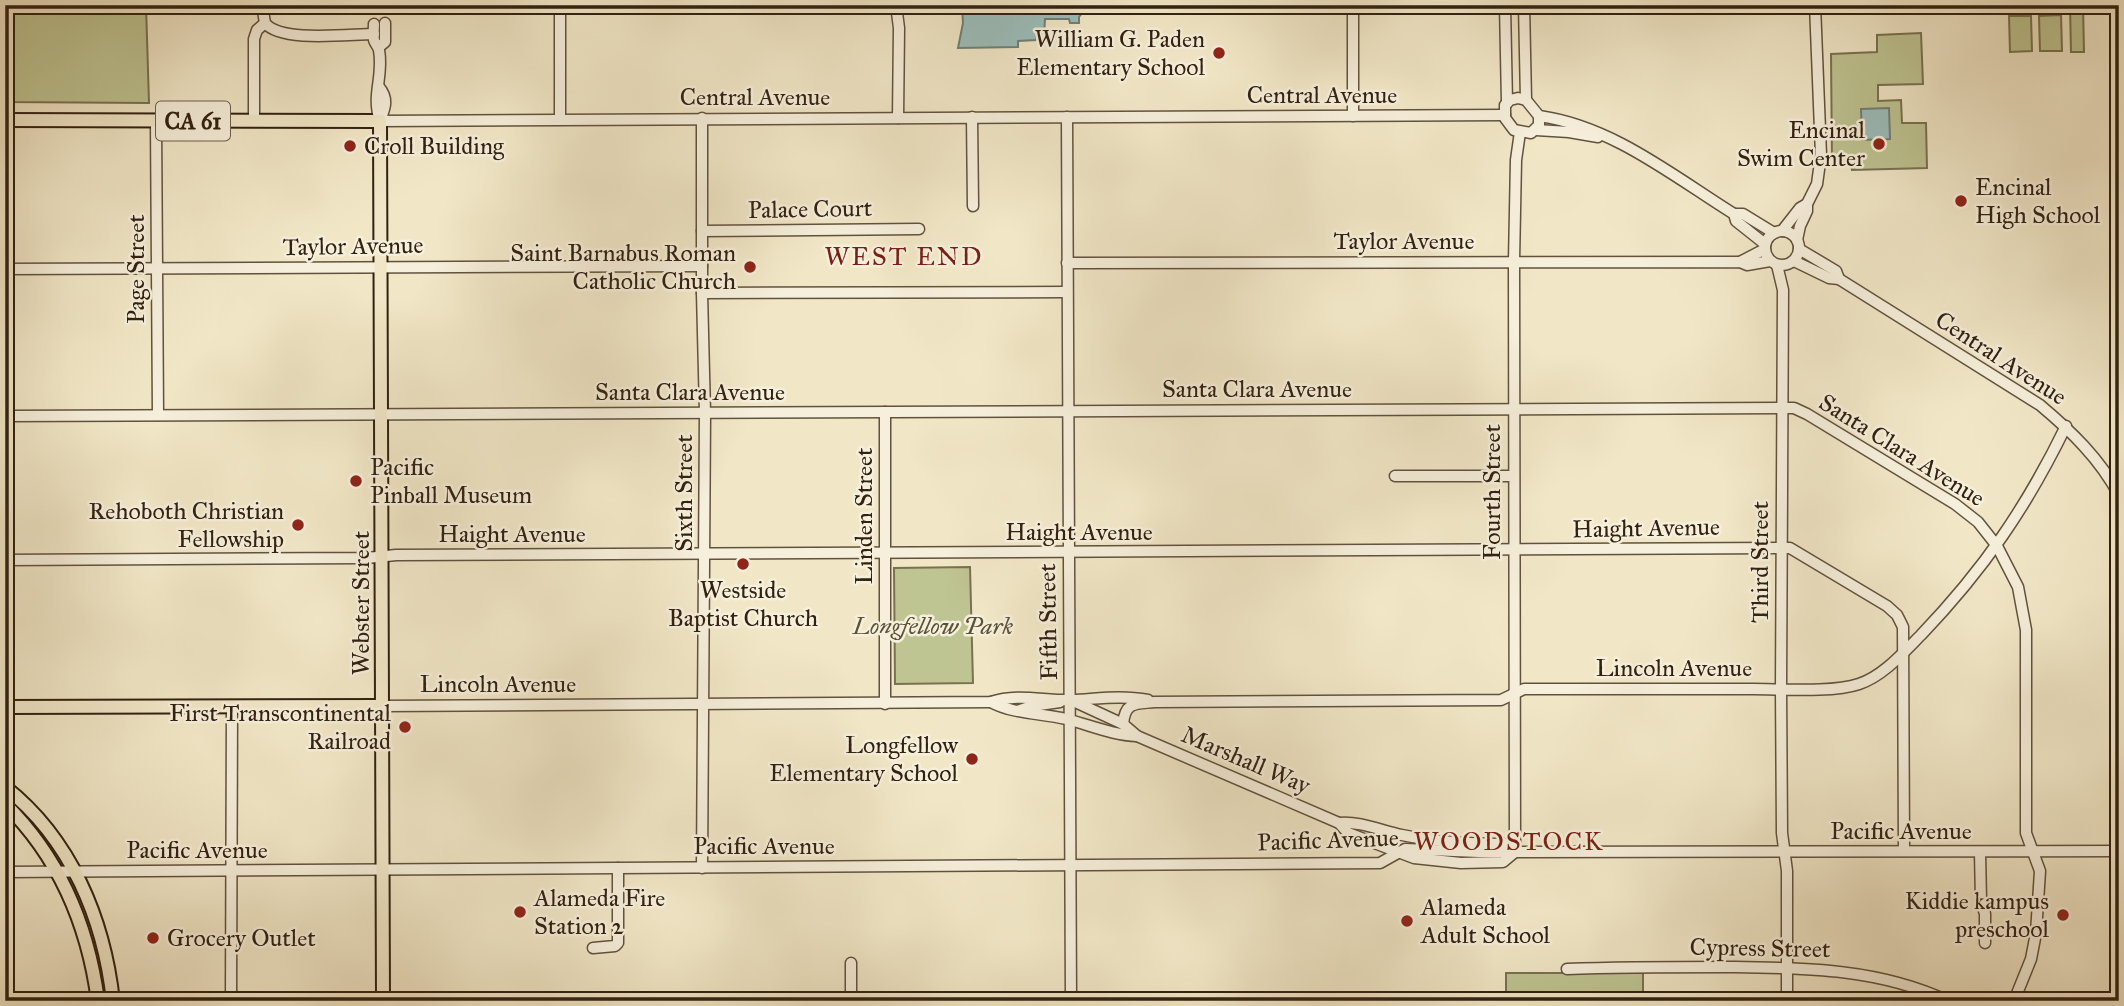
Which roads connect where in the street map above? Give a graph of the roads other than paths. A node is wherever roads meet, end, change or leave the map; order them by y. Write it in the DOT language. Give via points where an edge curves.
graph roads {
  1 [pos="262,5"];
  2 [pos="560,5"];
  3 [pos="897,5"];
  4 [pos="1353,5"];
  5 [pos="1505,5"];
  6 [pos="1524,5"];
  7 [pos="1815,5"];
  8 [pos="265,23"];
  9 [pos="378,27"];
  10 [pos="379,47"];
  11 [pos="1526,100"];
  12 [pos="1507,103"];
  13 [pos="1505,115"];
  14 [pos="1539,116"];
  15 [pos="972,117"];
  16 [pos="1067,117"];
  17 [pos="1353,117"];
  18 [pos="702,118"];
  19 [pos="898,118"];
  20 [pos="560,119"];
  21 [pos="5,120"];
  22 [pos="156,121"];
  23 [pos="254,121"];
  24 [pos="380,121"];
  25 [pos="1536,130"];
  26 [pos="1520,132"];
  27 [pos="1606,138"];
  28 [pos="1807,204"];
  29 [pos="973,205"];
  30 [pos="1734,214"];
  31 [pos="919,229"];
  32 [pos="702,231"];
  33 [pos="1778,232"];
  34 [pos="1798,244"];
  35 [pos="1765,247"];
  36 [pos="1514,261"];
  37 [pos="1740,262"];
  38 [pos="1792,262"];
  39 [pos="1068,263"];
  40 [pos="1774,263"];
  41 [pos="702,266"];
  42 [pos="157,268"];
  43 [pos="380,268"];
  44 [pos="5,269"];
  45 [pos="1839,279"];
  46 [pos="1783,290"];
  47 [pos="1068,292"];
  48 [pos="702,293"];
  49 [pos="1781,407"];
  50 [pos="1513,408"];
  51 [pos="1068,411"];
  52 [pos="885,412"];
  53 [pos="705,413"];
  54 [pos="381,414"];
  55 [pos="158,415"];
  56 [pos="5,416"];
  57 [pos="2066,426"];
  58 [pos="1395,476"];
  59 [pos="1513,476"];
  60 [pos="2119,495"];
  61 [pos="1997,546"];
  62 [pos="1781,548"];
  63 [pos="1514,551"];
  64 [pos="1068,553"];
  65 [pos="705,554"];
  66 [pos="886,554"];
  67 [pos="382,556"];
  68 [pos="5,560"];
  69 [pos="1903,653"];
  70 [pos="1781,689"];
  71 [pos="1513,695"];
  72 [pos="1071,700"];
  73 [pos="991,702"];
  74 [pos="1155,702"];
  75 [pos="703,704"];
  76 [pos="886,704"];
  77 [pos="232,706"];
  78 [pos="382,706"];
  79 [pos="5,707"];
  80 [pos="1019,710"];
  81 [pos="1071,720"];
  82 [pos="1123,724"];
  83 [pos="1137,736"];
  84 [pos="5,786"];
  85 [pos="5,804"];
  86 [pos="1339,823"];
  87 [pos="1404,836"];
  88 [pos="1784,851"];
  89 [pos="1903,851"];
  90 [pos="2119,851"];
  91 [pos="1515,852"];
  92 [pos="1980,852"];
  93 [pos="2033,852"];
  94 [pos="1396,853"];
  95 [pos="1070,865"];
  96 [pos="618,868"];
  97 [pos="702,868"];
  98 [pos="231,870"];
  99 [pos="383,870"];
  100 [pos="5,872"];
  101 [pos="57,872"];
  102 [pos="74,872"];
  103 [pos="1985,943"];
  104 [pos="593,948"];
  105 [pos="851,963"];
  106 [pos="1787,968"];
  107 [pos="1567,969"];
  108 [pos="98,1001"];
  109 [pos="113,1001"];
  110 [pos="231,1001"];
  111 [pos="383,1001"];
  112 [pos="851,1001"];
  113 [pos="1070,1001"];
  114 [pos="1787,1001"];
  115 [pos="1948,1001"];
  116 [pos="2014,1001"];
  1 -- 8 [label="street"];
  2 -- 20 [label="street"];
  3 -- 19 [label="street"];
  4 -- 17 [label="street"];
  5 -- 12 [label="street"];
  6 -- 11 [label="street"];
  7 -- 28 [label="street" via="1821,155 1817,184"];
  8 -- 9 [label="street" via="271,30 294,34"];
  8 -- 23 [label="street" via="254,39"];
  9 -- 10 [label="street, Webster Street" via="374,41"];
  9 -- 10 [label="street, Webster Street" via="385,41"];
  10 -- 24 [label="street, Webster Street" via="375,107"];
  11 -- 12 [label="street"];
  11 -- 14 [label="street"];
  12 -- 13 [label="street"];
  13 -- 17 [label="street, Central Avenue"];
  13 -- 26 [label="street" via="1509,125"];
  14 -- 25 [label="street"];
  14 -- 27 [label="street" via="1572,122"];
  15 -- 16 [label="street, Central Avenue"];
  15 -- 19 [label="street, Central Avenue"];
  15 -- 29 [label="street"];
  16 -- 17 [label="street, Central Avenue"];
  16 -- 39 [label="street, Fifth Street"];
  18 -- 19 [label="street, Central Avenue"];
  18 -- 20 [label="street, Central Avenue"];
  18 -- 32 [label="street, Sixth Street"];
  20 -- 24 [label="street, Central Avenue"];
  21 -- 22 [label="main road, Central Avenue / CA 61"];
  22 -- 23 [label="main road, Central Avenue / CA 61"];
  22 -- 42 [label="street, Page Street"];
  23 -- 24 [label="main road, Central Avenue / CA 61"];
  24 -- 43 [label="main road, Webster Street"];
  25 -- 26 [label="street"];
  25 -- 27 [label="street"];
  26 -- 36 [label="street, Fourth Street"];
  27 -- 30 [label="street" via="1627,146"];
  28 -- 33 [label="street"];
  28 -- 34 [label="street"];
  30 -- 33 [label="street"];
  30 -- 35 [label="street"];
  31 -- 32 [label="street, Palace Court"];
  32 -- 41 [label="street, Sixth Street"];
  33 -- 34 [label="street" via="1793,235"];
  33 -- 35 [label="street"];
  34 -- 38 [label="street"];
  34 -- 45 [label="street, Central Avenue" via="1836,271"];
  35 -- 37 [label="street, Taylor Avenue"];
  35 -- 40 [label="street"];
  36 -- 37 [label="street, Taylor Avenue"];
  36 -- 39 [label="street, Taylor Avenue"];
  36 -- 50 [label="street, Fourth Street"];
  37 -- 40 [label="street, Taylor Avenue"];
  38 -- 40 [label="street"];
  38 -- 45 [label="street, Central Avenue"];
  38 -- 46 [label="street, Third Street"];
  39 -- 47 [label="street, Fifth Street"];
  40 -- 46 [label="street, Third Street"];
  41 -- 43 [label="street, Taylor Avenue"];
  41 -- 48 [label="street, Sixth Street"];
  42 -- 43 [label="street, Taylor Avenue"];
  42 -- 44 [label="street, Taylor Avenue"];
  42 -- 55 [label="street, Page Street"];
  43 -- 54 [label="main road, Webster Street"];
  45 -- 57 [label="street, Central Avenue" via="2009,384"];
  46 -- 49 [label="street, Third Street"];
  47 -- 48 [label="street"];
  47 -- 51 [label="street, Fifth Street"];
  48 -- 53 [label="street, Sixth Street"];
  49 -- 50 [label="street, Santa Clara Avenue"];
  49 -- 61 [label="street, Santa Clara Avenue" via="1808,414 1955,503"];
  49 -- 62 [label="street, Third Street"];
  50 -- 51 [label="street, Santa Clara Avenue"];
  50 -- 59 [label="street, Fourth Street"];
  51 -- 52 [label="street, Santa Clara Avenue"];
  51 -- 64 [label="street, Fifth Street"];
  52 -- 53 [label="street, Santa Clara Avenue"];
  52 -- 66 [label="street, Linden Street"];
  53 -- 54 [label="street, Santa Clara Avenue"];
  53 -- 65 [label="street, Sixth Street"];
  54 -- 55 [label="street, Santa Clara Avenue"];
  54 -- 67 [label="main road, Webster Street"];
  55 -- 56 [label="street, Santa Clara Avenue"];
  57 -- 60 [label="street, Central Avenue"];
  57 -- 61 [label="street, Lincoln Avenue"];
  58 -- 59 [label="street"];
  59 -- 63 [label="street, Fourth Street"];
  61 -- 69 [label="street, Lincoln Avenue"];
  61 -- 93 [label="street, Santa Clara Avenue" via="2024,608 2026,832"];
  62 -- 63 [label="street, Haight Avenue"];
  62 -- 69 [label="street, Haight Avenue" via="1790,548 1887,606 1903,627"];
  62 -- 70 [label="street, Third Street"];
  63 -- 64 [label="street, Haight Avenue"];
  63 -- 71 [label="street, Fourth Street"];
  64 -- 66 [label="street, Haight Avenue"];
  64 -- 72 [label="street, Fifth Street"];
  65 -- 66 [label="street, Haight Avenue"];
  65 -- 67 [label="street, Haight Avenue"];
  65 -- 75 [label="street, Sixth Street"];
  66 -- 76 [label="street, Linden Street"];
  67 -- 68 [label="street, Haight Avenue"];
  67 -- 78 [label="main road, Webster Street"];
  69 -- 70 [label="street, Lincoln Avenue" via="1878,674 1846,688"];
  69 -- 89 [label="street, Haight Avenue"];
  70 -- 71 [label="street, Lincoln Avenue" via="1524,689"];
  70 -- 88 [label="street, Third Street"];
  71 -- 74 [label="street, Lincoln Avenue" via="1501,700"];
  71 -- 91 [label="street, Fourth Street"];
  72 -- 73 [label="street, Lincoln Avenue" via="1005,697"];
  72 -- 74 [label="street, Lincoln Avenue" via="1132,697"];
  72 -- 80 [label="street"];
  72 -- 81 [label="street, Fifth Street"];
  72 -- 82 [label="street, Marshall Way"];
  73 -- 76 [label="street, Lincoln Avenue"];
  73 -- 80 [label="street, Lincoln Avenue" via="1005,710"];
  74 -- 82 [label="street, Lincoln Avenue" via="1130,706"];
  75 -- 76 [label="street, Lincoln Avenue"];
  75 -- 78 [label="street, Lincoln Avenue"];
  75 -- 97 [label="street, Sixth Street"];
  77 -- 78 [label="main road, Lincoln Avenue"];
  77 -- 79 [label="main road, Lincoln Avenue"];
  77 -- 98 [label="street"];
  78 -- 99 [label="main road, Webster Street"];
  80 -- 81 [label="street, Lincoln Avenue"];
  81 -- 83 [label="street, Marshall Way" via="1118,736"];
  81 -- 95 [label="street, Fifth Street"];
  82 -- 83 [label="street, Marshall Way"];
  83 -- 86 [label="street, Marshall Way"];
  84 -- 102 [label="main road" via="41,820"];
  85 -- 101 [label="main road" via="37,839"];
  86 -- 87 [label="street, Marshall Way"];
  86 -- 94 [label="street, Marshall Way" via="1348,833"];
  87 -- 91 [label="street, Pacific Avenue" via="1505,844"];
  88 -- 89 [label="street, Pacific Avenue"];
  88 -- 91 [label="street, Pacific Avenue"];
  88 -- 106 [label="street, Third Street"];
  89 -- 92 [label="street, Pacific Avenue"];
  90 -- 93 [label="street, Pacific Avenue"];
  91 -- 94 [label="street, Pacific Avenue" via="1417,848"];
  92 -- 93 [label="street, Pacific Avenue"];
  92 -- 103 [label="street"];
  93 -- 116 [label="street, Santa Clara Avenue" via="2040,871 2036,933 2031,960"];
  94 -- 95 [label="street, Pacific Avenue" via="1380,863"];
  95 -- 97 [label="street, Pacific Avenue"];
  95 -- 113 [label="street, Fifth Street"];
  96 -- 97 [label="street, Pacific Avenue"];
  96 -- 99 [label="street, Pacific Avenue"];
  96 -- 104 [label="street" via="618,943"];
  98 -- 99 [label="street, Pacific Avenue"];
  98 -- 102 [label="street, Pacific Avenue"];
  98 -- 110 [label="street"];
  99 -- 111 [label="main road, Webster Street"];
  100 -- 101 [label="street, Pacific Avenue"];
  101 -- 102 [label="street, Pacific Avenue"];
  101 -- 108 [label="main road" via="85,934"];
  102 -- 109 [label="main road" via="100,930"];
  105 -- 112 [label="street"];
  106 -- 107 [label="street, Cypress Street"];
  106 -- 114 [label="street, Third Street"];
  106 -- 115 [label="street, Cypress Street" via="1866,974"];
}
